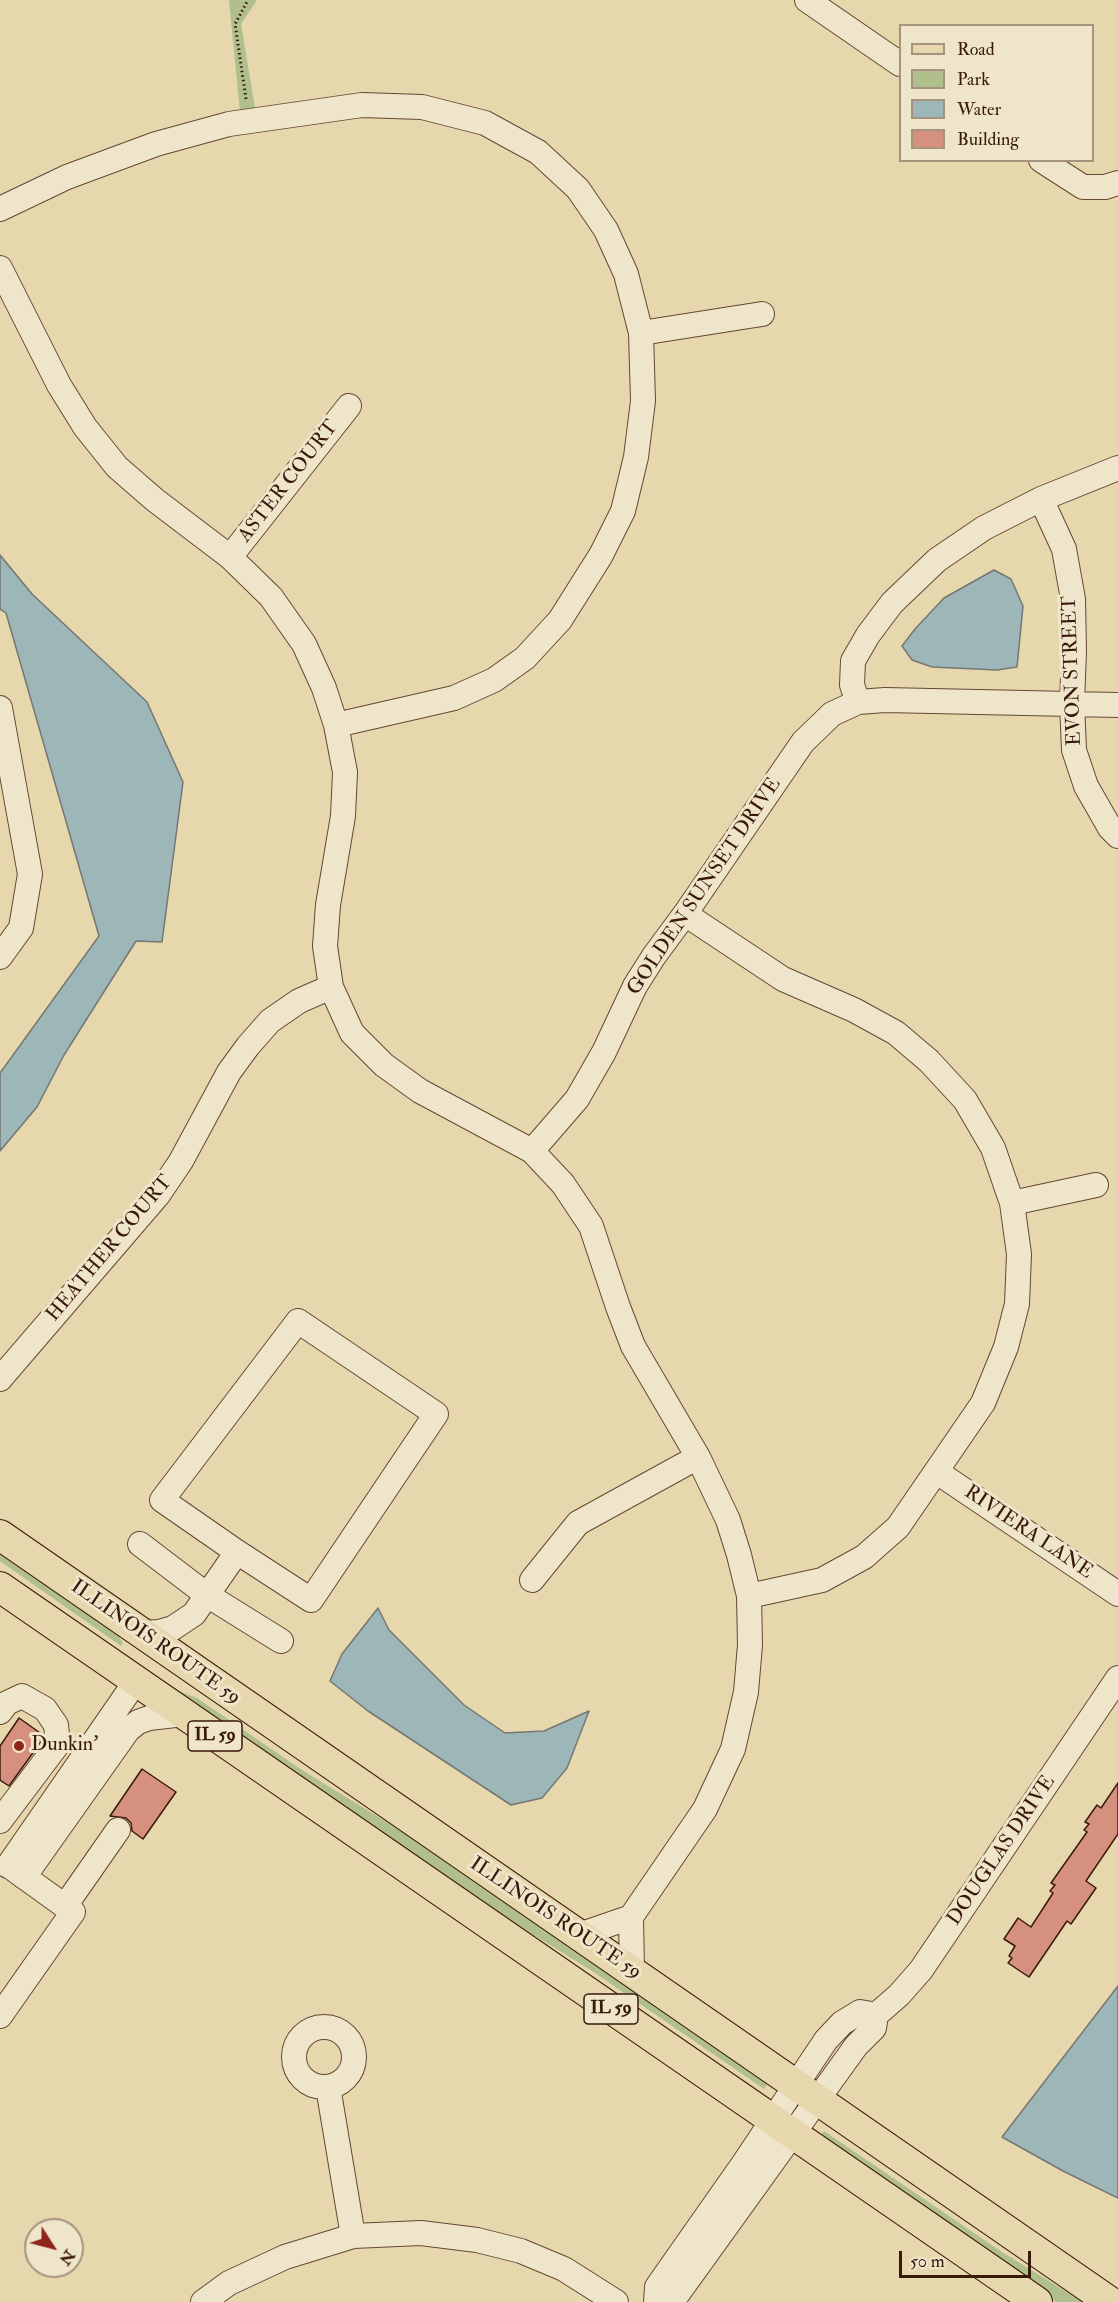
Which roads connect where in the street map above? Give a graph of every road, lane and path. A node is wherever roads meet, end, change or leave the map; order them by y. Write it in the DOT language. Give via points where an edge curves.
graph roads {
  1 [pos="248,0"];
  2 [pos="807,0"];
  3 [pos="899,63"];
  4 [pos="246,99"];
  5 [pos="1044,162"];
  6 [pos="1118,183"];
  7 [pos="0,209"];
  8 [pos="0,268"];
  9 [pos="762,314"];
  10 [pos="641,333"];
  11 [pos="349,406"];
  12 [pos="1118,468"];
  13 [pos="1041,499"];
  14 [pos="230,557"];
  15 [pos="858,702"];
  16 [pos="1071,703"];
  17 [pos="1118,705"];
  18 [pos="0,708"];
  19 [pos="336,724"];
  20 [pos="1118,836"];
  21 [pos="685,914"];
  22 [pos="0,957"];
  23 [pos="331,987"];
  24 [pos="532,1151"];
  25 [pos="1096,1185"];
  26 [pos="1012,1203"];
  27 [pos="0,1379"];
  28 [pos="698,1457"];
  29 [pos="937,1472"];
  30 [pos="0,1535"];
  31 [pos="140,1544"];
  32 [pos="237,1552"];
  33 [pos="532,1580"];
  34 [pos="0,1587"];
  35 [pos="1118,1594"];
  36 [pos="748,1596"];
  37 [pos="200,1604"];
  38 [pos="141,1633"];
  39 [pos="281,1641"];
  40 [pos="174,1656"];
  41 [pos="1118,1678"];
  42 [pos="136,1681"];
  43 [pos="0,1712"];
  44 [pos="184,1714"];
  45 [pos="0,1821"];
  46 [pos="118,1830"];
  47 [pos="11,1868"];
  48 [pos="65,1906"];
  49 [pos="631,1917"];
  50 [pos="579,1935"];
  51 [pos="632,1971"];
  52 [pos="0,2016"];
  53 [pos="328,2088"];
  54 [pos="807,2092"];
  55 [pos="782,2128"];
  56 [pos="353,2236"];
  57 [pos="203,2302"];
  58 [pos="616,2302"];
  59 [pos="656,2302"];
  60 [pos="668,2302"];
  61 [pos="1037,2302"];
  62 [pos="1110,2302"];
  1 -- 4 [label="path" via="235,24"];
  2 -- 3 [label="street"];
  5 -- 6 [label="street" via="1083,187"];
  7 -- 10 [label="street" via="67,177 156,144 229,124 362,105 422,107 485,123 538,152 578,189 606,230 626,274"];
  8 -- 14 [label="street" via="85,427 117,467"];
  9 -- 10 [label="street"];
  10 -- 19 [label="street" via="643,402 636,457 623,511 560,620 525,658 494,680 454,698"];
  11 -- 14 [label="street, ASTER COURT"];
  12 -- 13 [label="street"];
  13 -- 15 [label="street" via="984,528 937,560 892,603 853,661 852,685"];
  13 -- 16 [label="street, EVON STREET" via="1064,549 1073,599"];
  14 -- 19 [label="street" via="271,597 304,644"];
  15 -- 16 [label="street, GOLDEN SUNSET DRIVE"];
  15 -- 21 [label="street, GOLDEN SUNSET DRIVE" via="832,714 804,741"];
  16 -- 17 [label="street, GOLDEN SUNSET DRIVE"];
  16 -- 20 [label="street, EVON STREET" via="1074,750 1086,786"];
  18 -- 22 [label="street" via="30,874 21,928"];
  19 -- 23 [label="street" via="345,772 343,816 325,946"];
  21 -- 24 [label="street, GOLDEN SUNSET DRIVE" via="635,986 578,1099"];
  21 -- 26 [label="street" via="783,979 896,1033 929,1061 965,1100 993,1148"];
  23 -- 24 [label="street" via="352,1033 384,1065 420,1091"];
  23 -- 27 [label="street, HEATHER COURT" via="270,1021 248,1046 158,1196"];
  24 -- 28 [label="street" via="563,1184 591,1226 633,1346"];
  25 -- 26 [label="street"];
  26 -- 29 [label="street" via="1018,1254 1017,1304 1006,1347 983,1403"];
  28 -- 33 [label="street" via="578,1523"];
  28 -- 36 [label="street" via="728,1520"];
  29 -- 35 [label="street, RIVIERA LANE"];
  29 -- 36 [label="street" via="898,1527 864,1557 822,1580"];
  30 -- 38 [label="main road, ILLINOIS ROUTE 59 / IL 59"];
  31 -- 37 [label="street"];
  32 -- 32 [label="street" via="311,1600 436,1414 298,1321 162,1500"];
  32 -- 37 [label="street"];
  34 -- 42 [label="main road, IL 59"];
  36 -- 49 [label="street" via="749,1675 733,1749 705,1809"];
  37 -- 38 [label="street" via="173,1628"];
  37 -- 39 [label="street"];
  37 -- 40 [label="street" via="191,1631"];
  38 -- 40 [label="main road, ILLINOIS ROUTE 59 / IL 59"];
  40 -- 42 [label="main road"];
  40 -- 50 [label="main road, ILLINOIS ROUTE 59 / IL 59"];
  41 -- 54 [label="street, DOUGLAS DRIVE" via="921,1970 876,2015 860,2012 826,2040"];
  42 -- 44 [label="main road, IL 59"];
  42 -- 47 [label="street"];
  43 -- 45 [label="street" via="7,1702 22,1696 45,1709 56,1725 58,1744"];
  44 -- 47 [label="street" via="149,1718 128,1730"];
  44 -- 55 [label="main road, IL 59"];
  46 -- 48 [label="street"];
  47 -- 48 [label="street"];
  48 -- 52 [label="street" via="74,1912"];
  49 -- 50 [label="street"];
  49 -- 51 [label="street"];
  50 -- 51 [label="main road, ILLINOIS ROUTE 59 / IL 59"];
  51 -- 54 [label="main road, ILLINOIS ROUTE 59 / IL 59"];
  53 -- 56 [label="street"];
  54 -- 55 [label="street, DOUGLAS DRIVE"];
  54 -- 62 [label="main road, ILLINOIS ROUTE 59 / IL 59"];
  55 -- 59 [label="street, DOUGLAS DRIVE" via="657,2287"];
  55 -- 60 [label="street, DOUGLAS DRIVE" via="674,2299"];
  55 -- 61 [label="main road, IL 59"];
  56 -- 57 [label="street" via="285,2258 229,2283"];
  56 -- 58 [label="street" via="421,2233 477,2240 521,2251 564,2269"];
}
